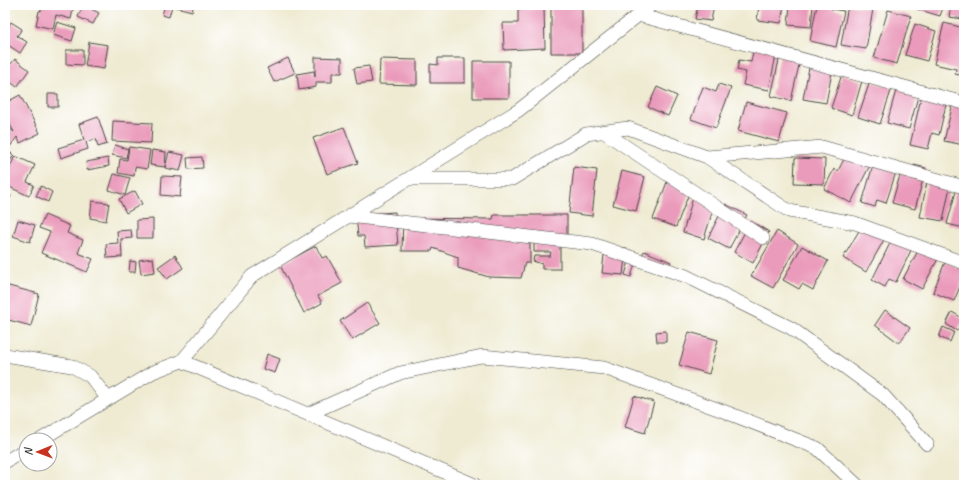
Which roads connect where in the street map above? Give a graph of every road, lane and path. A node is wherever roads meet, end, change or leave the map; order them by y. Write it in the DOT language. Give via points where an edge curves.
graph roads {
  1 [pos="651,5"];
  2 [pos="638,15"];
  3 [pos="964,103"];
  4 [pos="604,132"];
  5 [pos="707,157"];
  6 [pos="408,179"];
  7 [pos="964,187"];
  8 [pos="349,216"];
  9 [pos="763,238"];
  10 [pos="964,263"];
  11 [pos="5,355"];
  12 [pos="182,361"];
  13 [pos="108,399"];
  14 [pos="308,414"];
  15 [pos="53,432"];
  16 [pos="927,444"];
  17 [pos="18,454"];
  18 [pos="5,462"];
  19 [pos="475,485"];
  20 [pos="858,485"];
  1 -- 2 [label="street"];
  2 -- 3 [label="street"];
  2 -- 6 [label="street" via="519,110"];
  4 -- 5 [label="street" via="628,128"];
  4 -- 6 [label="street" via="586,134 512,179"];
  4 -- 9 [label="street"];
  5 -- 7 [label="street" via="822,147"];
  5 -- 10 [label="street" via="789,211 855,223"];
  6 -- 8 [label="street"];
  8 -- 12 [label="street" via="252,276"];
  8 -- 16 [label="street" via="592,244 686,276 791,328 883,395"];
  11 -- 13 [label="street" via="72,366 90,376"];
  12 -- 13 [label="street" via="153,372"];
  12 -- 14 [label="street"];
  13 -- 15 [label="street"];
  14 -- 19 [label="street"];
  14 -- 20 [label="street" via="400,373 482,356 604,368 817,448"];
  17 -- 18 [label="street"];
}
